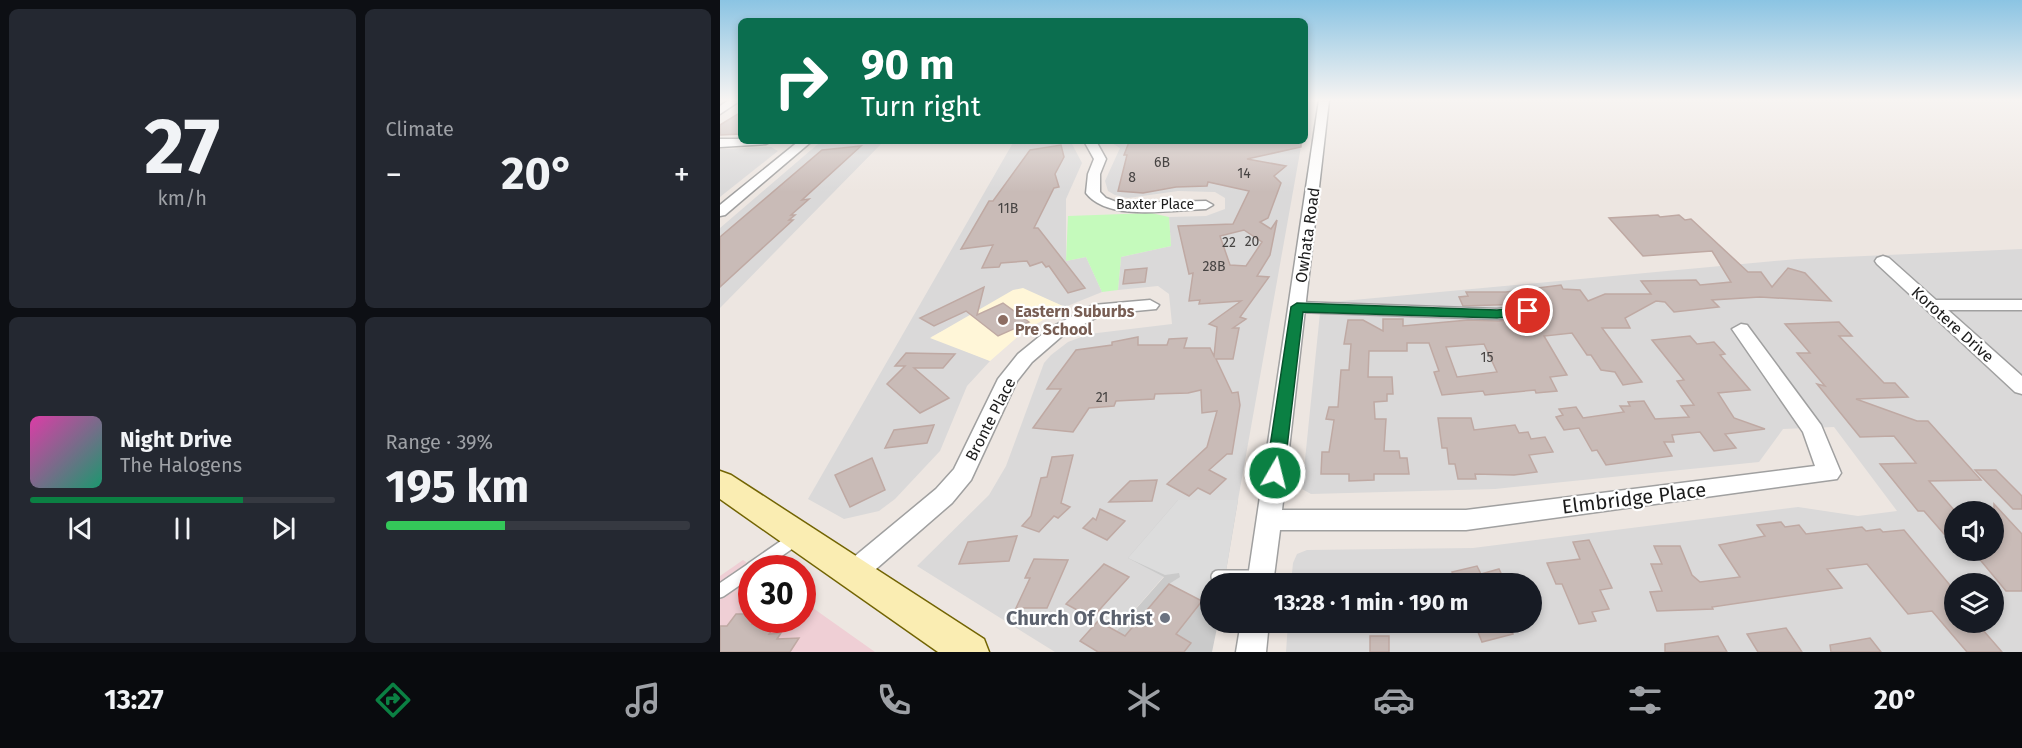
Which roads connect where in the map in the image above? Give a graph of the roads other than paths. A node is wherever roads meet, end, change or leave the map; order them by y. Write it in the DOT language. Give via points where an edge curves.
graph roads {
  1 [pos="1318,130"];
  2 [pos="738,142"];
  3 [pos="720,143"];
  4 [pos="802,144"];
  5 [pos="1092,144"];
  6 [pos="1206,205"];
  7 [pos="720,212"];
  8 [pos="1883,261"];
  9 [pos="1150,304"];
  10 [pos="1933,305"];
  11 [pos="2022,305"];
  12 [pos="1297,307"];
  13 [pos="1528,311"];
  14 [pos="1741,329"];
  15 [pos="2022,386"];
  16 [pos="720,483"];
  17 [pos="1269,520"];
  18 [pos="798,537"];
  19 [pos="772,555"];
  20 [pos="1262,573"];
  21 [pos="852,574"];
  22 [pos="738,579"];
  23 [pos="720,591"];
  24 [pos="1254,633"];
  25 [pos="970,652"];
  26 [pos="1251,652"];
  1 -- 12 [label="street, Owhata Road"];
  2 -- 3 [label="street"];
  4 -- 7 [label="street"];
  5 -- 6 [label="street, Baxter Place" via="1101,159 1094,174 1093,193 1101,201 1117,207"];
  8 -- 10 [label="street, Korotere Drive"];
  9 -- 21 [label="street, Bronte Place" via="1099,309 1056,332 1024,358 1008,379 963,474 944,496"];
  10 -- 11 [label="street"];
  10 -- 15 [label="street, Korotere Drive"];
  12 -- 13 [label="lane" via="1497,314"];
  12 -- 17 [label="street, Owhata Road"];
  14 -- 17 [label="street, Elmbridge Place" via="1813,430 1829,473 1466,520"];
  16 -- 18 [label="street"];
  17 -- 20 [label="street, Owhata Road"];
  18 -- 19 [label="lane"];
  18 -- 21 [label="street"];
  21 -- 25 [label="street"];
  22 -- 23 [label="lane"];
  24 -- 26 [label="street"];
}
